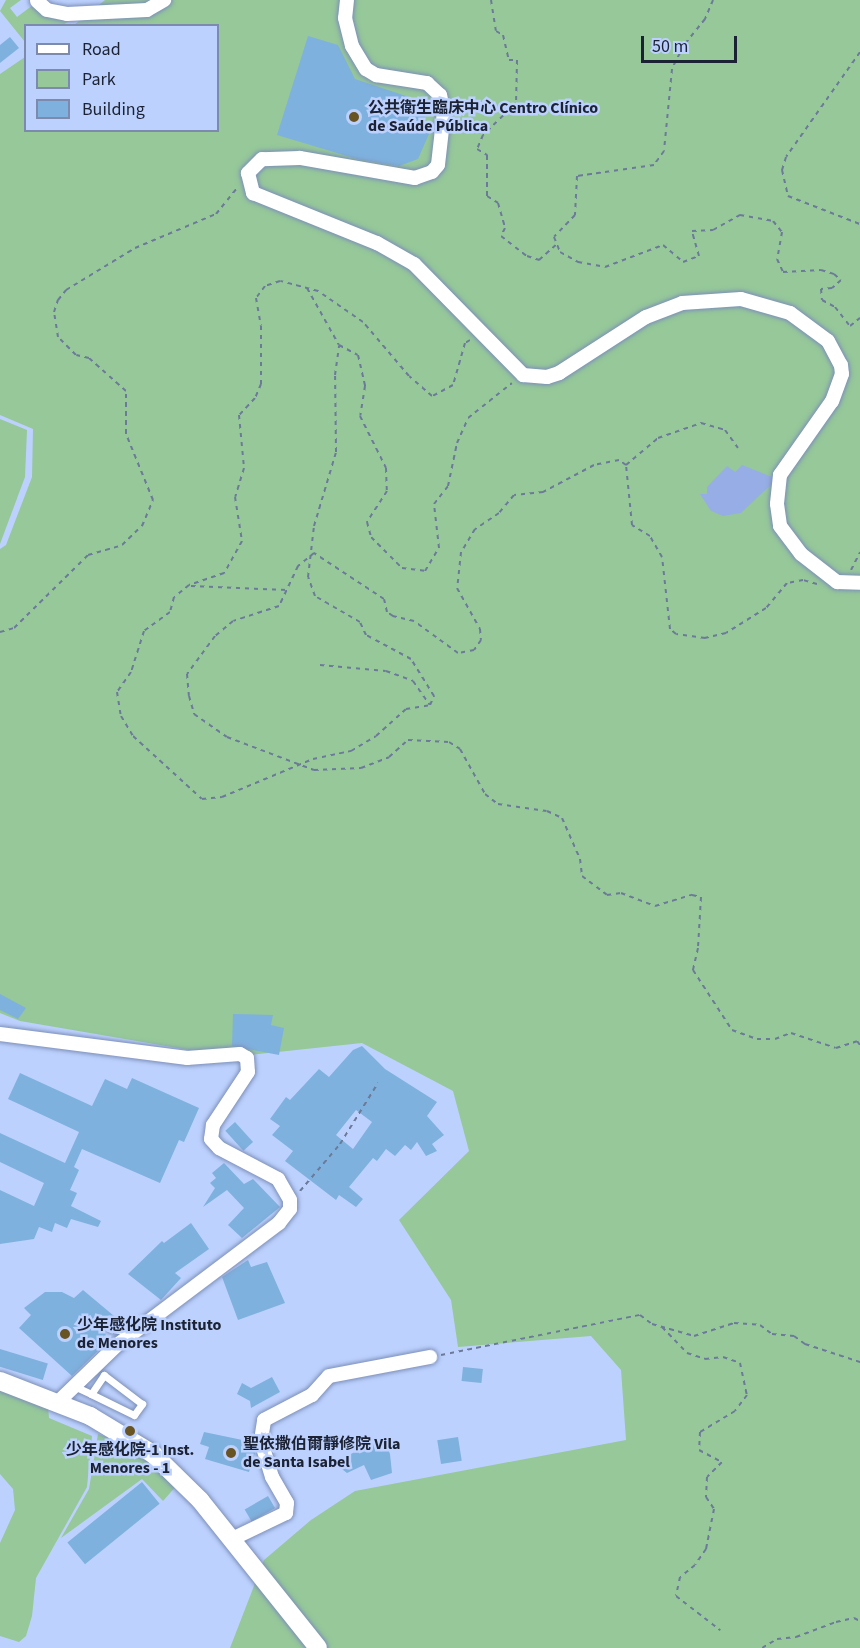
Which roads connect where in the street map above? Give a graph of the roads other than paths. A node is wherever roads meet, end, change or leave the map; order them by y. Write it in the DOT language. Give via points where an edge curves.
graph roads {
  1 [pos="90,0"];
  2 [pos="164,0"];
  3 [pos="347,0"];
  4 [pos="37,1"];
  5 [pos="98,12"];
  6 [pos="860,583"];
  7 [pos="0,1034"];
  8 [pos="430,1357"];
  9 [pos="0,1381"];
  10 [pos="74,1386"];
  11 [pos="91,1394"];
  12 [pos="58,1402"];
  13 [pos="232,1539"];
  14 [pos="318,1648"];
  1 -- 5 [label="street"];
  2 -- 5 [label="street" via="147,10"];
  3 -- 6 [label="street" via="345,18 352,46 366,69 376,75 427,83 440,95 444,112 438,165 432,172 415,178 281,157 262,159 248,173 249,187 259,197 377,243 414,264 523,375 547,377 559,373 646,317 682,303 741,299 763,303 798,318 828,341 842,374 832,401 780,475 778,516 790,543 837,582"];
  4 -- 5 [label="street" via="55,12"];
  7 -- 10 [label="street" via="180,1058 233,1053 247,1058 249,1072 213,1125 211,1139 219,1148 278,1179 289,1192 290,1209 279,1223 113,1348"];
  8 -- 13 [label="street" via="329,1376 312,1395 264,1420 261,1440 272,1477 287,1503 286,1513 284,1518"];
  9 -- 12 [label="main road"];
  10 -- 11 [label="lane"];
  10 -- 12 [label="street"];
  11 -- 11 [label="lane" via="104,1375 142,1404 134,1415"];
  12 -- 13 [label="main road" via="153,1454 200,1500"];
  13 -- 14 [label="main road"];
}
